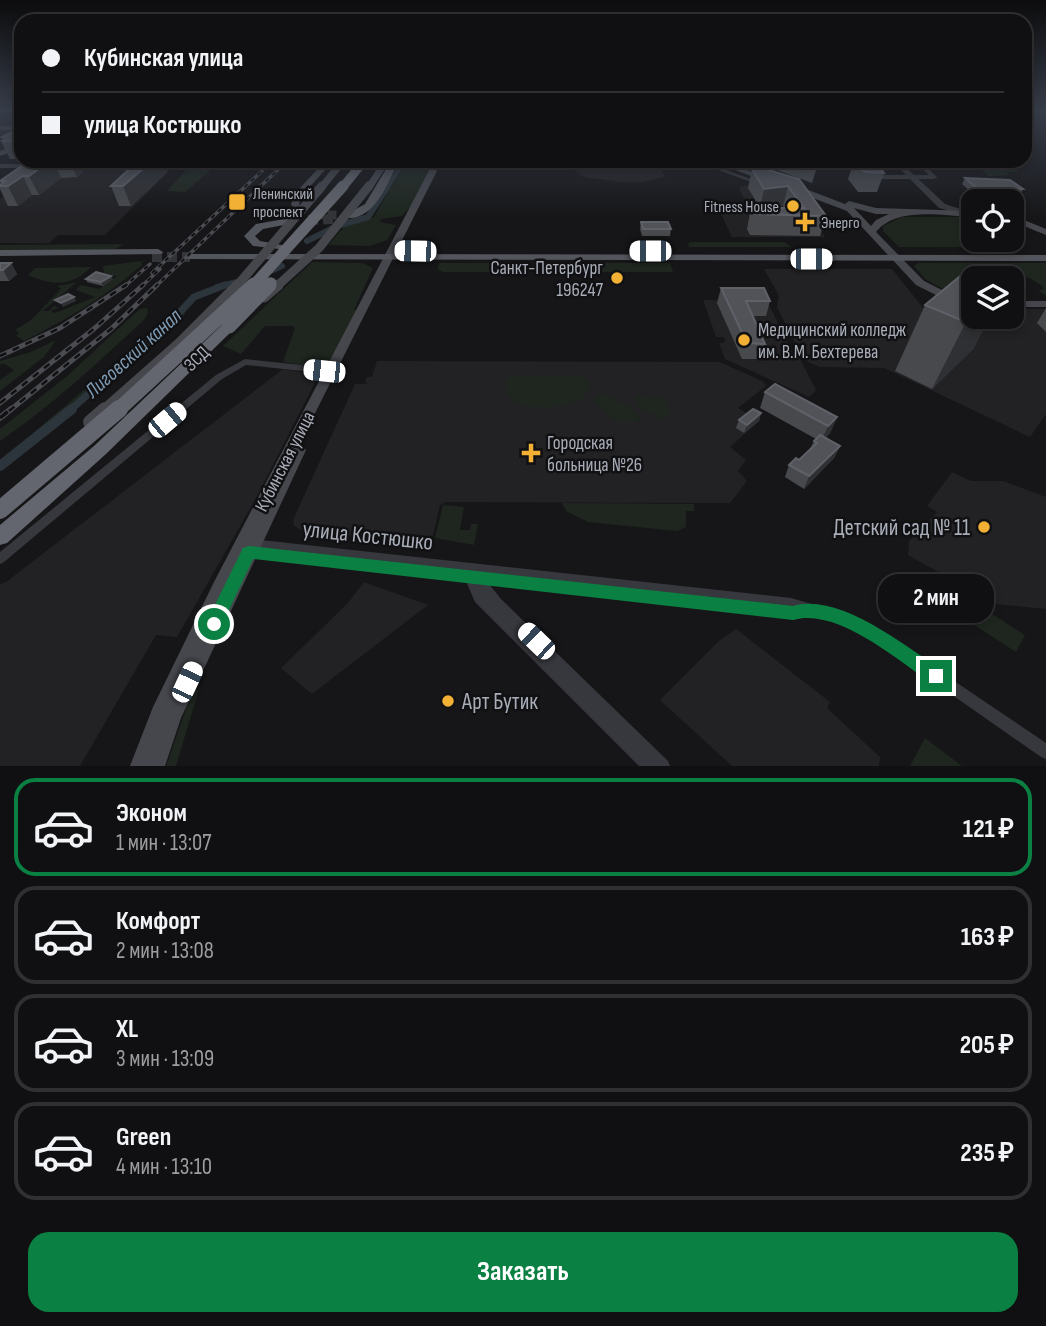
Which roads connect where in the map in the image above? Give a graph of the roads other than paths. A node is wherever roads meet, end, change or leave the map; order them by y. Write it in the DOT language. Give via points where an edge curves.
graph roads {
  1 [pos="39,168"];
  2 [pos="323,168"];
  3 [pos="337,168"];
  4 [pos="357,168"];
  5 [pos="368,168"];
  6 [pos="381,168"];
  7 [pos="391,168"];
  8 [pos="437,168"];
  9 [pos="725,168"];
  10 [pos="738,168"];
  11 [pos="742,168"];
  12 [pos="753,168"];
  13 [pos="873,168"];
  14 [pos="897,168"];
  15 [pos="901,168"];
  16 [pos="924,168"];
  17 [pos="30,174"];
  18 [pos="908,177"];
  19 [pos="786,183"];
  20 [pos="961,212"];
  21 [pos="910,213"];
  22 [pos="932,214"];
  23 [pos="961,214"];
  24 [pos="344,215"];
  25 [pos="302,217"];
  26 [pos="1024,223"];
  27 [pos="873,230"];
  28 [pos="1046,232"];
  29 [pos="321,250"];
  30 [pos="1046,251"];
  31 [pos="155,254"];
  32 [pos="394,254"];
  33 [pos="894,255"];
  34 [pos="0,256"];
  35 [pos="1046,258"];
  36 [pos="961,299"];
  37 [pos="1024,304"];
  38 [pos="1046,304"];
  39 [pos="229,326"];
  40 [pos="329,372"];
  41 [pos="0,501"];
  42 [pos="0,510"];
  43 [pos="0,537"];
  44 [pos="247,548"];
  45 [pos="0,559"];
  46 [pos="477,574"];
  47 [pos="1046,752"];
  48 [pos="140,766"];
  49 [pos="155,766"];
  50 [pos="649,766"];
  51 [pos="663,766"];
  1 -- 17 [label="street"];
  2 -- 25 [label="main road" via="295,204"];
  3 -- 41 [label="main road, bridge" via="284,234 190,334"];
  4 -- 42 [label="highway, ЗСД, bridge" via="302,235 230,309"];
  5 -- 39 [label="highway, ЗСД, bridge" via="309,242"];
  6 -- 39 [label="main road, bridge" via="352,211 309,258"];
  7 -- 24 [label="main road" via="364,209"];
  8 -- 32 [label="main road, Кубинская улица"];
  9 -- 19 [label="street"];
  10 -- 19 [label="main road"];
  11 -- 19 [label="main road"];
  12 -- 19 [label="street"];
  13 -- 18 [label="street" via="881,177"];
  14 -- 18 [label="street"];
  15 -- 18 [label="street"];
  16 -- 18 [label="street" via="934,177"];
  18 -- 20 [label="street" via="945,208"];
  18 -- 22 [label="street" via="935,207"];
  19 -- 21 [label="main road" via="866,209"];
  19 -- 27 [label="main road" via="850,209"];
  21 -- 22 [label="main road"];
  21 -- 27 [label="main road" via="885,218"];
  22 -- 23 [label="main road"];
  25 -- 32 [label="main road" via="260,226 252,230 249,239 264,246 305,250 192,254"];
  26 -- 28 [label="main road"];
  27 -- 33 [label="main road"];
  29 -- 32 [label="main road"];
  30 -- 33 [label="main road"];
  31 -- 34 [label="main road"];
  32 -- 33 [label="main road"];
  32 -- 40 [label="main road, Кубинская улица"];
  32 -- 44 [label="main road, Кубинская улица"];
  33 -- 35 [label="main road"];
  33 -- 36 [label="main road" via="926,287"];
  37 -- 38 [label="main road"];
  39 -- 43 [label="highway, ЗСД" via="100,450"];
  40 -- 44 [label="main road, Кубинская улица"];
  40 -- 45 [label="street" via="239,364"];
  44 -- 46 [label="street, улица Костюшко"];
  44 -- 48 [label="main road, Кубинская улица" via="172,688"];
  44 -- 49 [label="main road, Кубинская улица" via="172,715"];
  46 -- 47 [label="street, улица Костюшко" via="793,613 806,609 838,617 879,637"];
  46 -- 50 [label="street" via="475,592 489,609"];
  46 -- 51 [label="street" via="497,603"];
}
